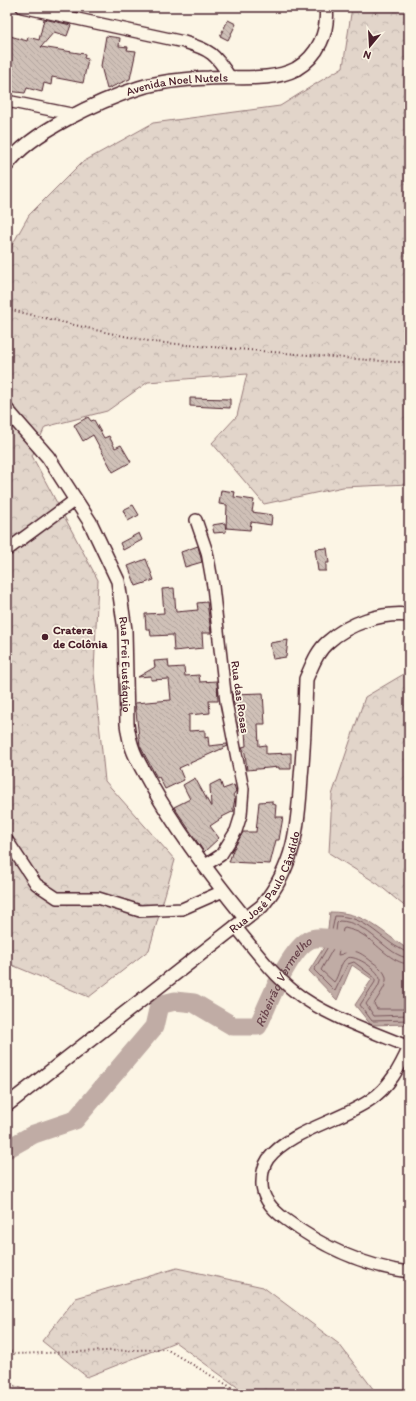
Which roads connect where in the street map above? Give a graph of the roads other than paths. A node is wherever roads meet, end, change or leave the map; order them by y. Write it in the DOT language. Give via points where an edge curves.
graph roads {
  1 [pos="22,7"];
  2 [pos="326,7"];
  3 [pos="230,77"];
  4 [pos="7,101"];
  5 [pos="76,115"];
  6 [pos="7,165"];
  7 [pos="7,410"];
  8 [pos="75,500"];
  9 [pos="196,520"];
  10 [pos="7,550"];
  11 [pos="409,615"];
  12 [pos="7,840"];
  13 [pos="204,866"];
  14 [pos="223,891"];
  15 [pos="240,922"];
  16 [pos="409,1047"];
  17 [pos="7,1105"];
  18 [pos="409,1272"];
  1 -- 3 [label="street" via="200,47 213,53"];
  2 -- 3 [label="street, Avenida Noel Nutels" via="327,25 324,36 310,58 296,69 277,75"];
  3 -- 5 [label="street, Avenida Noel Nutels" via="193,79 140,88"];
  4 -- 5 [label="street"];
  5 -- 6 [label="street, Avenida Noel Nutels" via="38,136 15,154"];
  7 -- 8 [label="street, Rua Frei Eustáquio" via="44,453"];
  8 -- 10 [label="street"];
  8 -- 13 [label="street, Rua Frei Eustáquio" via="90,522 118,581 125,630 125,705 131,747 138,765 178,831"];
  9 -- 13 [label="street, Rua das Rosas" via="213,586 226,702 243,789 241,815 236,831 221,855"];
  11 -- 15 [label="street, Rua José Paulo Cândido" via="371,619 352,626 328,642 316,658 306,679 298,829 290,856 274,891 262,906"];
  12 -- 14 [label="street" via="36,884 57,898 98,898 140,911 182,909"];
  13 -- 14 [label="street, Rua Frei Eustáquio"];
  14 -- 15 [label="street, Rua Frei Eustáquio"];
  15 -- 16 [label="street" via="273,970 289,987 325,1010"];
  15 -- 17 [label="street, Rua José Paulo Cândido"];
  16 -- 18 [label="street" via="396,1072 371,1100 278,1148 268,1160 262,1174 262,1188 266,1200 295,1227 344,1254"];
}
